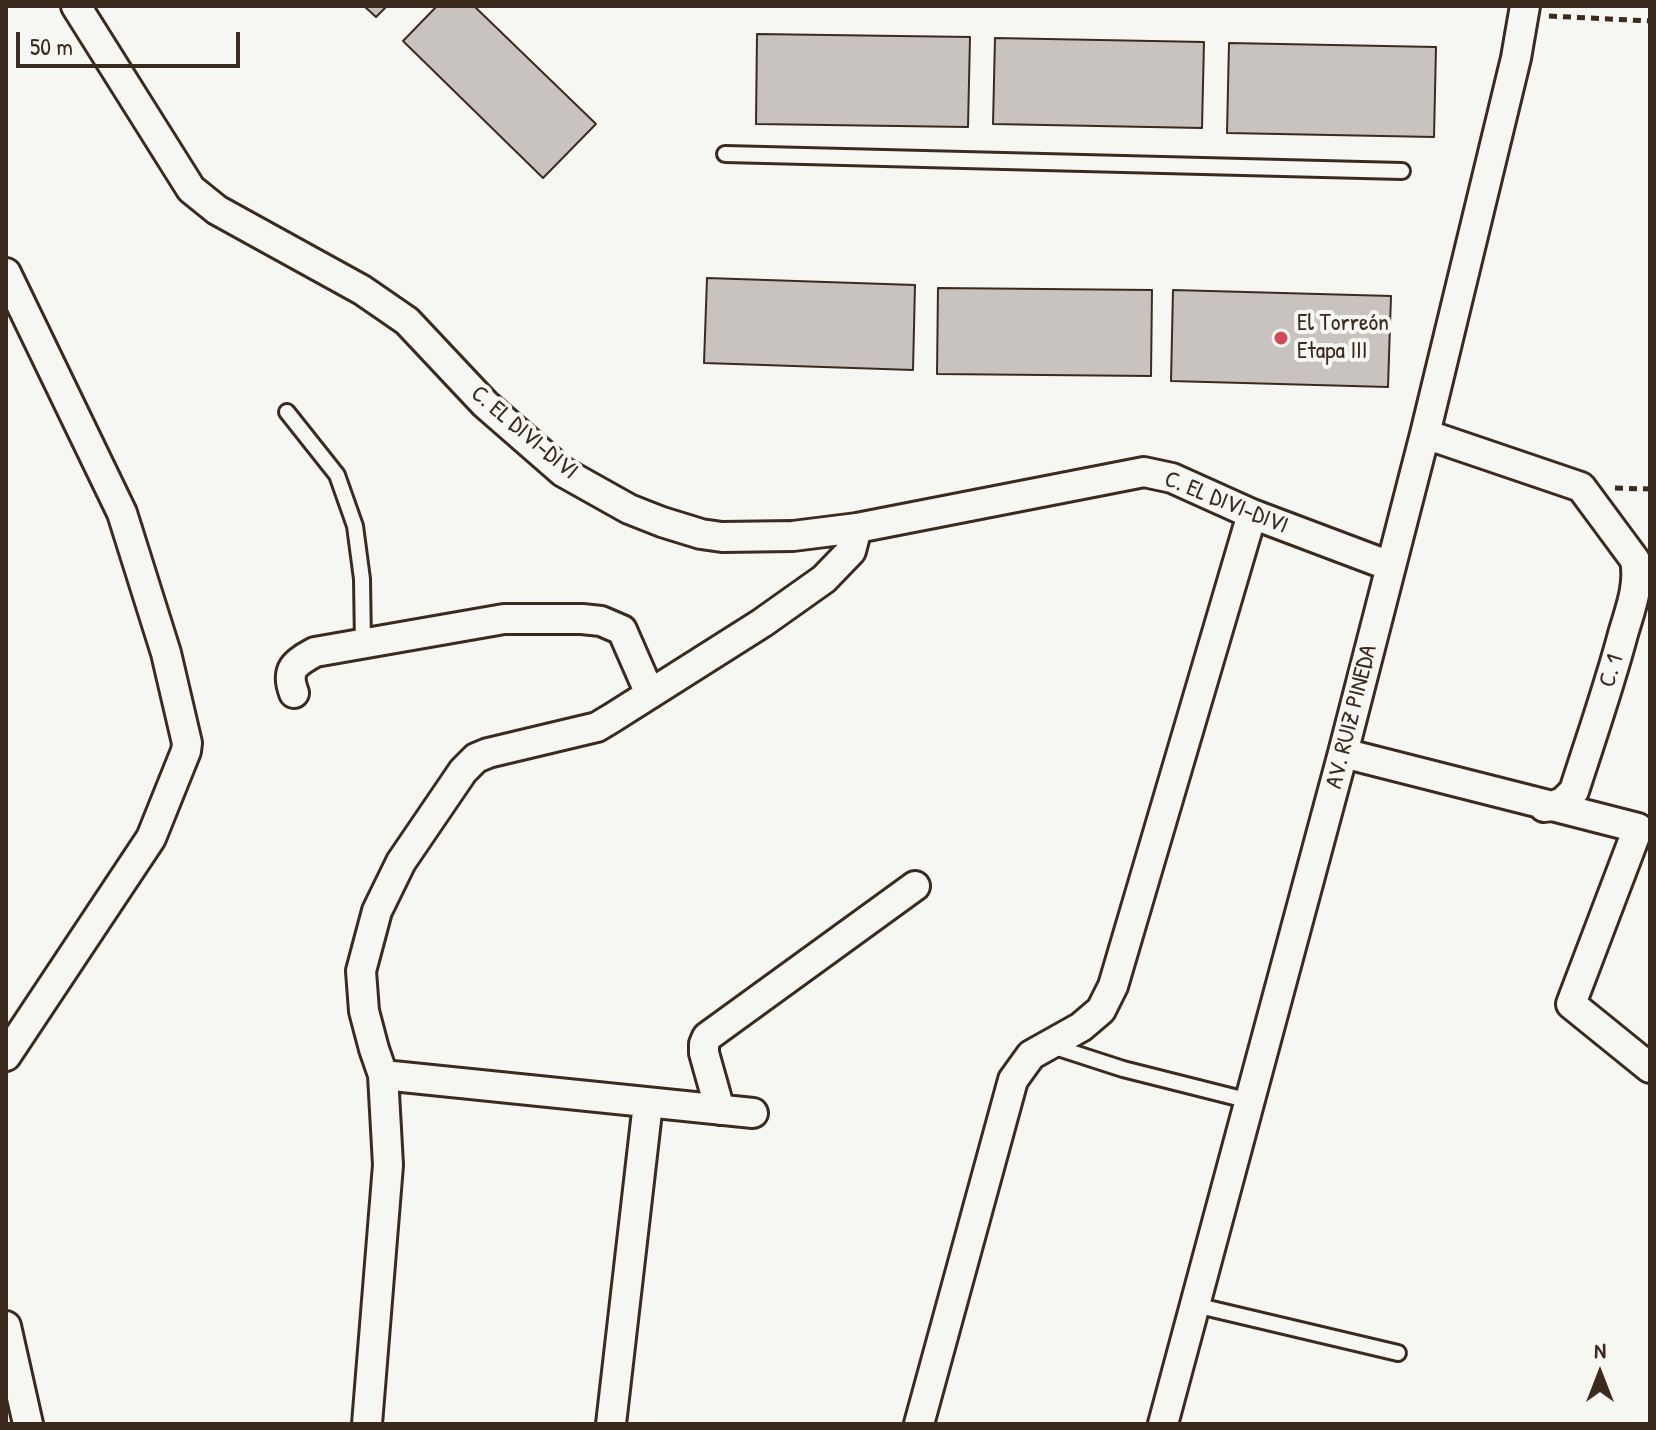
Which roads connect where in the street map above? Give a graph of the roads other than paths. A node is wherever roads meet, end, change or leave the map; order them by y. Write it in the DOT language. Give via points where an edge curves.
graph roads {
  1 [pos="76,6"];
  2 [pos="1524,10"];
  3 [pos="725,154"];
  4 [pos="1402,171"];
  5 [pos="6,273"];
  6 [pos="287,412"];
  7 [pos="1425,434"];
  8 [pos="1252,514"];
  9 [pos="857,528"];
  10 [pos="1390,566"];
  11 [pos="363,644"];
  12 [pos="294,693"];
  13 [pos="650,694"];
  14 [pos="1343,753"];
  15 [pos="1552,806"];
  16 [pos="915,886"];
  17 [pos="1048,1044"];
  18 [pos="6,1056"];
  19 [pos="1650,1068"];
  20 [pos="383,1075"];
  21 [pos="1250,1101"];
  22 [pos="648,1103"];
  23 [pos="720,1110"];
  24 [pos="753,1113"];
  25 [pos="1195,1305"];
  26 [pos="6,1326"];
  27 [pos="1398,1353"];
  28 [pos="28,1424"];
  29 [pos="367,1424"];
  30 [pos="611,1424"];
  31 [pos="919,1424"];
  32 [pos="1163,1424"];
  1 -- 9 [label="street, C. EL DIVI-DIVI" via="191,189 217,210 362,290 407,321 485,404 563,472 629,509 701,534 793,536"];
  2 -- 7 [label="street, AV. RUIZ PINEDA"];
  3 -- 4 [label="lane"];
  5 -- 18 [label="street" via="122,513 166,653 187,743 151,838"];
  6 -- 11 [label="lane" via="337,475 355,526"];
  7 -- 10 [label="street, AV. RUIZ PINEDA"];
  7 -- 15 [label="street, C. 1" via="1581,487 1635,560 1633,598 1574,791"];
  8 -- 9 [label="street, C. EL DIVI-DIVI" via="1172,478 1144,472"];
  8 -- 10 [label="street, C. EL DIVI-DIVI"];
  8 -- 17 [label="street" via="1113,986 1101,1010"];
  9 -- 13 [label="street" via="851,551 824,579"];
  10 -- 14 [label="street, AV. RUIZ PINEDA"];
  11 -- 12 [label="street" via="315,652 299,661 291,670"];
  11 -- 13 [label="street" via="504,619 601,621 622,630"];
  13 -- 20 [label="street" via="597,727 476,758 432,814 377,911 361,971 364,1011"];
  14 -- 15 [label="street" via="1524,805"];
  14 -- 21 [label="street, AV. RUIZ PINEDA"];
  15 -- 19 [label="street" via="1638,828 1571,1004"];
  16 -- 23 [label="street" via="707,1037 704,1053"];
  17 -- 21 [label="lane"];
  17 -- 31 [label="street" via="1031,1055 1013,1080"];
  20 -- 22 [label="street"];
  20 -- 29 [label="street" via="388,1165"];
  21 -- 25 [label="street, AV. RUIZ PINEDA"];
  22 -- 23 [label="street"];
  22 -- 30 [label="street"];
  23 -- 24 [label="street"];
  25 -- 27 [label="lane"];
  25 -- 32 [label="street, AV. RUIZ PINEDA"];
  26 -- 28 [label="street"];
}
